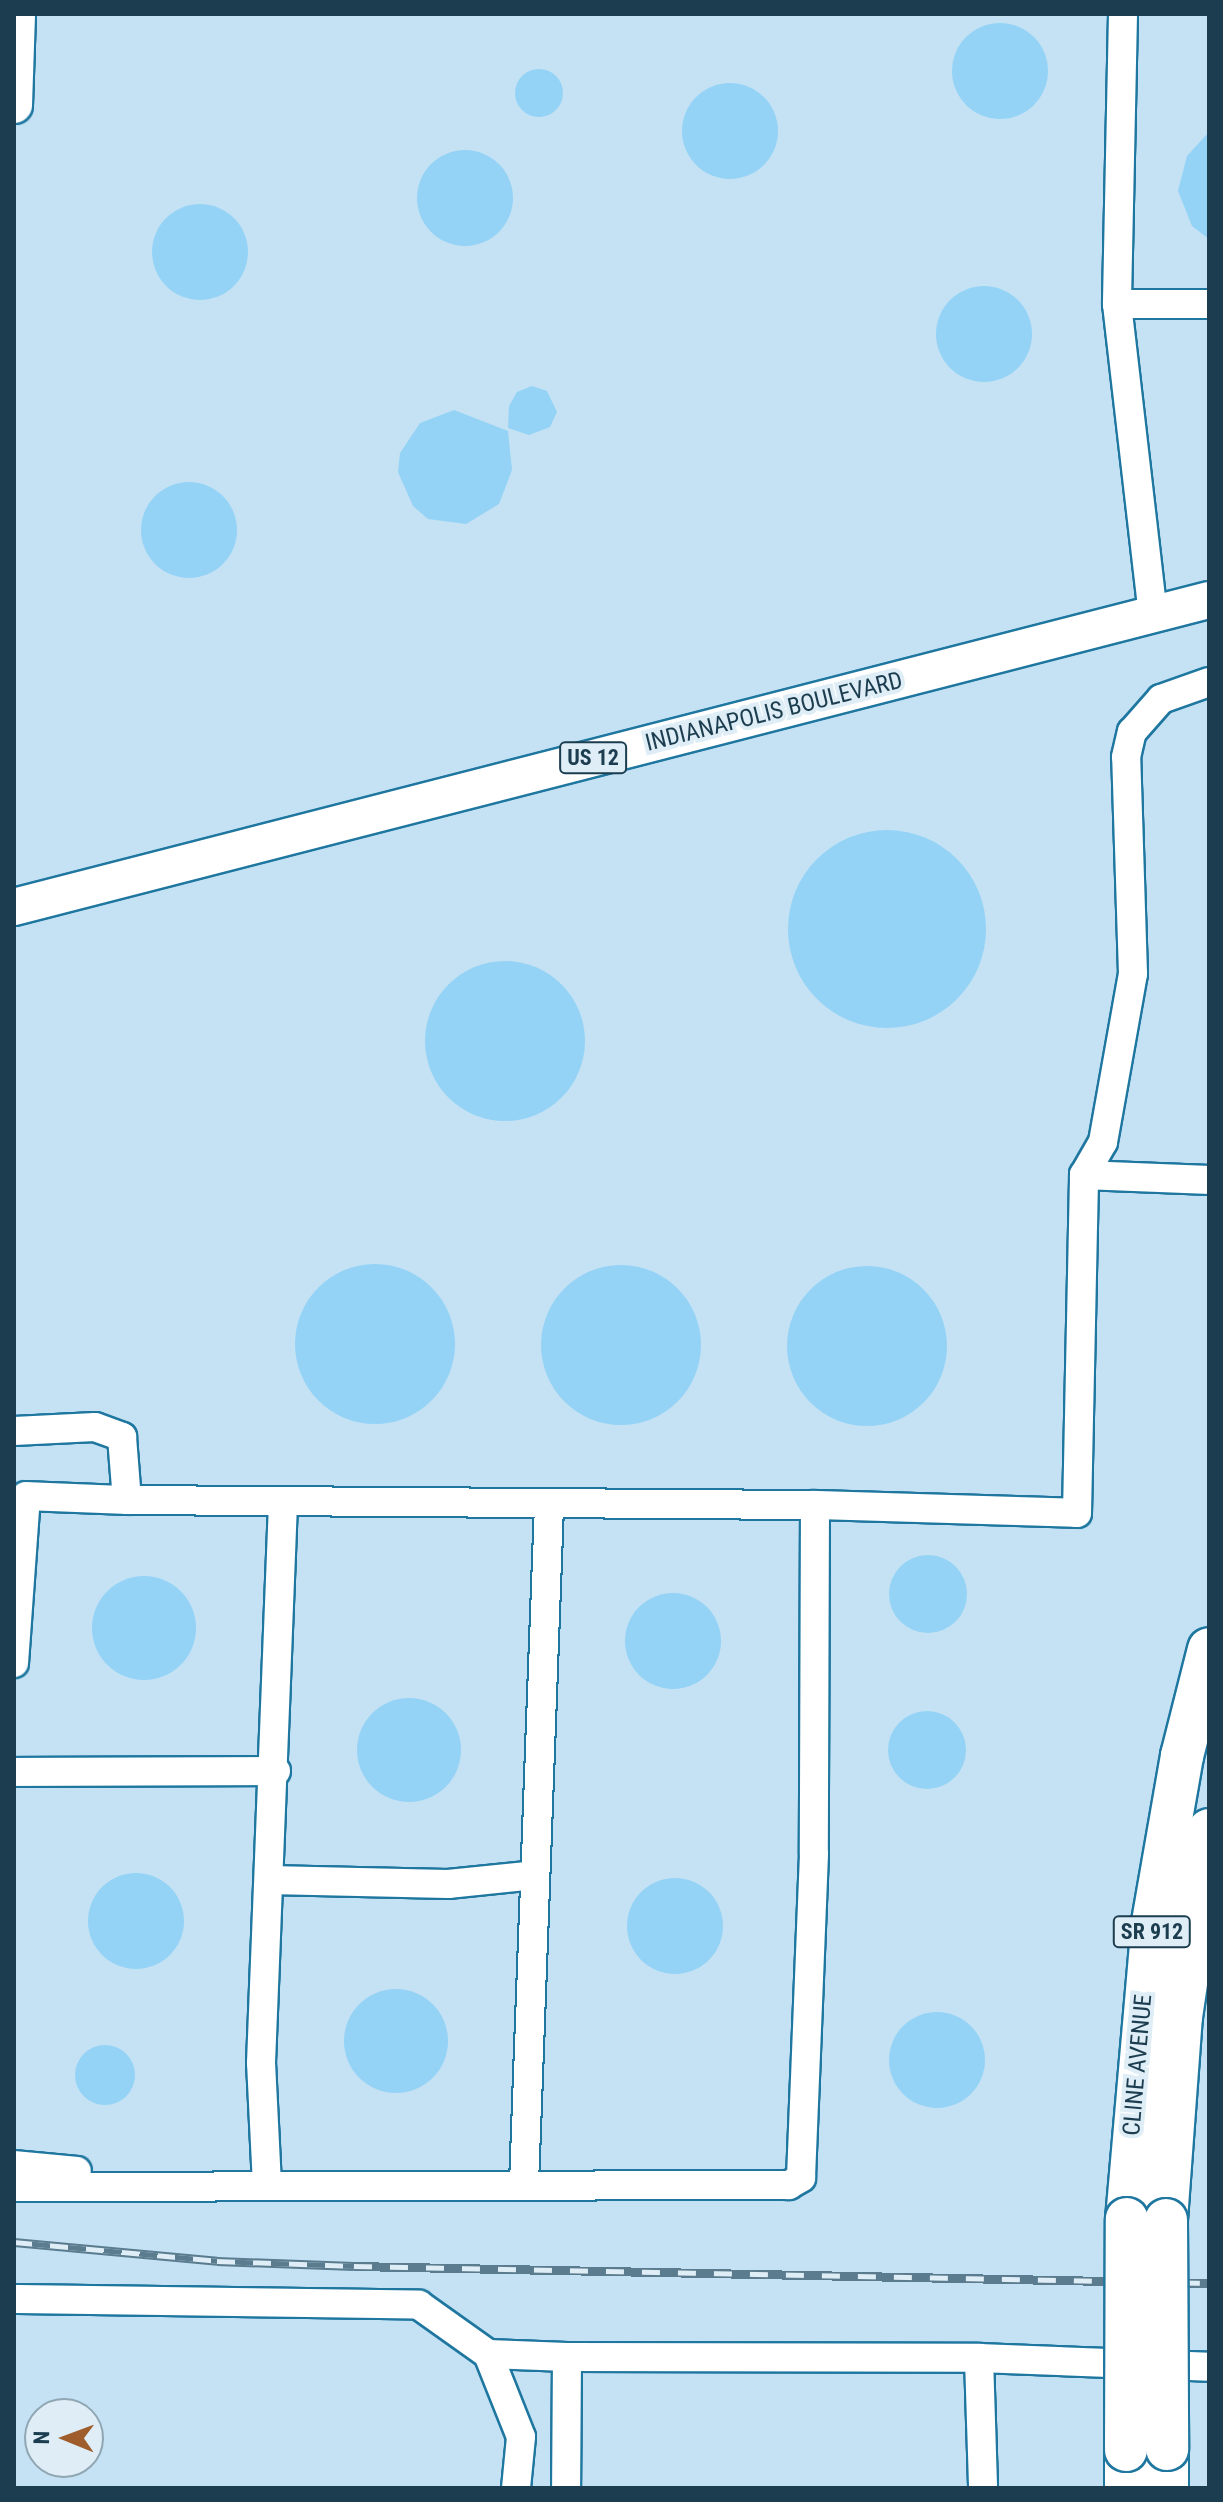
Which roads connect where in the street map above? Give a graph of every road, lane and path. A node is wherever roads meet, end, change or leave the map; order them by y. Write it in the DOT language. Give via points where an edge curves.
graph roads {
  1 [pos="17,14"];
  2 [pos="1123,14"];
  3 [pos="14,105"];
  4 [pos="1117,304"];
  5 [pos="1209,304"];
  6 [pos="1209,600"];
  7 [pos="1153,614"];
  8 [pos="1209,682"];
  9 [pos="14,907"];
  10 [pos="1084,1175"];
  11 [pos="1209,1180"];
  12 [pos="14,1431"];
  13 [pos="127,1500"];
  14 [pos="283,1503"];
  15 [pos="549,1504"];
  16 [pos="815,1505"];
  17 [pos="1209,1649"];
  18 [pos="14,1663"];
  19 [pos="276,1771"];
  20 [pos="14,1772"];
  21 [pos="1209,1830"];
  22 [pos="535,1875"];
  23 [pos="269,1880"];
  24 [pos="14,2165"];
  25 [pos="524,2184"];
  26 [pos="234,2185"];
  27 [pos="267,2185"];
  28 [pos="14,2187"];
  29 [pos="1146,2219"];
  30 [pos="14,2299"];
  31 [pos="488,2354"];
  32 [pos="567,2357"];
  33 [pos="979,2358"];
  34 [pos="1209,2367"];
  35 [pos="1126,2469"];
  36 [pos="1167,2469"];
  37 [pos="516,2488"];
  38 [pos="566,2488"];
  39 [pos="983,2488"];
  1 -- 3 [label="main road"];
  2 -- 4 [label="lane"];
  4 -- 5 [label="lane"];
  4 -- 7 [label="lane"];
  6 -- 7 [label="main road, INDIANAPOLIS BOULEVARD / US 12"];
  7 -- 9 [label="main road, INDIANAPOLIS BOULEVARD / US 12"];
  8 -- 10 [label="lane" via="1161,699 1132,732 1126,757 1133,974 1103,1142"];
  10 -- 11 [label="lane"];
  10 -- 16 [label="lane" via="1077,1513"];
  12 -- 13 [label="lane" via="95,1427 122,1437"];
  13 -- 14 [label="lane"];
  13 -- 18 [label="lane" via="26,1496"];
  14 -- 15 [label="lane"];
  14 -- 19 [label="lane"];
  15 -- 16 [label="lane"];
  15 -- 22 [label="lane"];
  16 -- 25 [label="lane" via="814,1854 801,2178 789,2185"];
  17 -- 29 [label="highway, CLINE AVENUE / SR 912" via="1182,1756 1153,1922"];
  19 -- 20 [label="lane"];
  19 -- 23 [label="lane"];
  21 -- 29 [label="highway, CLINE AVENUE / SR 912"];
  22 -- 23 [label="lane" via="419,1884"];
  22 -- 25 [label="lane"];
  23 -- 27 [label="lane" via="261,2063"];
  24 -- 26 [label="lane" via="200,2172"];
  25 -- 27 [label="lane"];
  26 -- 27 [label="lane"];
  26 -- 28 [label="lane"];
  29 -- 35 [label="highway, CLINE AVENUE / SR 912, bridge"];
  29 -- 36 [label="highway, CLINE AVENUE / SR 912, bridge"];
  30 -- 31 [label="lane" via="419,2305"];
  31 -- 32 [label="lane"];
  31 -- 37 [label="lane" via="521,2437"];
  32 -- 33 [label="lane"];
  32 -- 38 [label="lane"];
  33 -- 34 [label="lane"];
  33 -- 39 [label="lane"];
}
